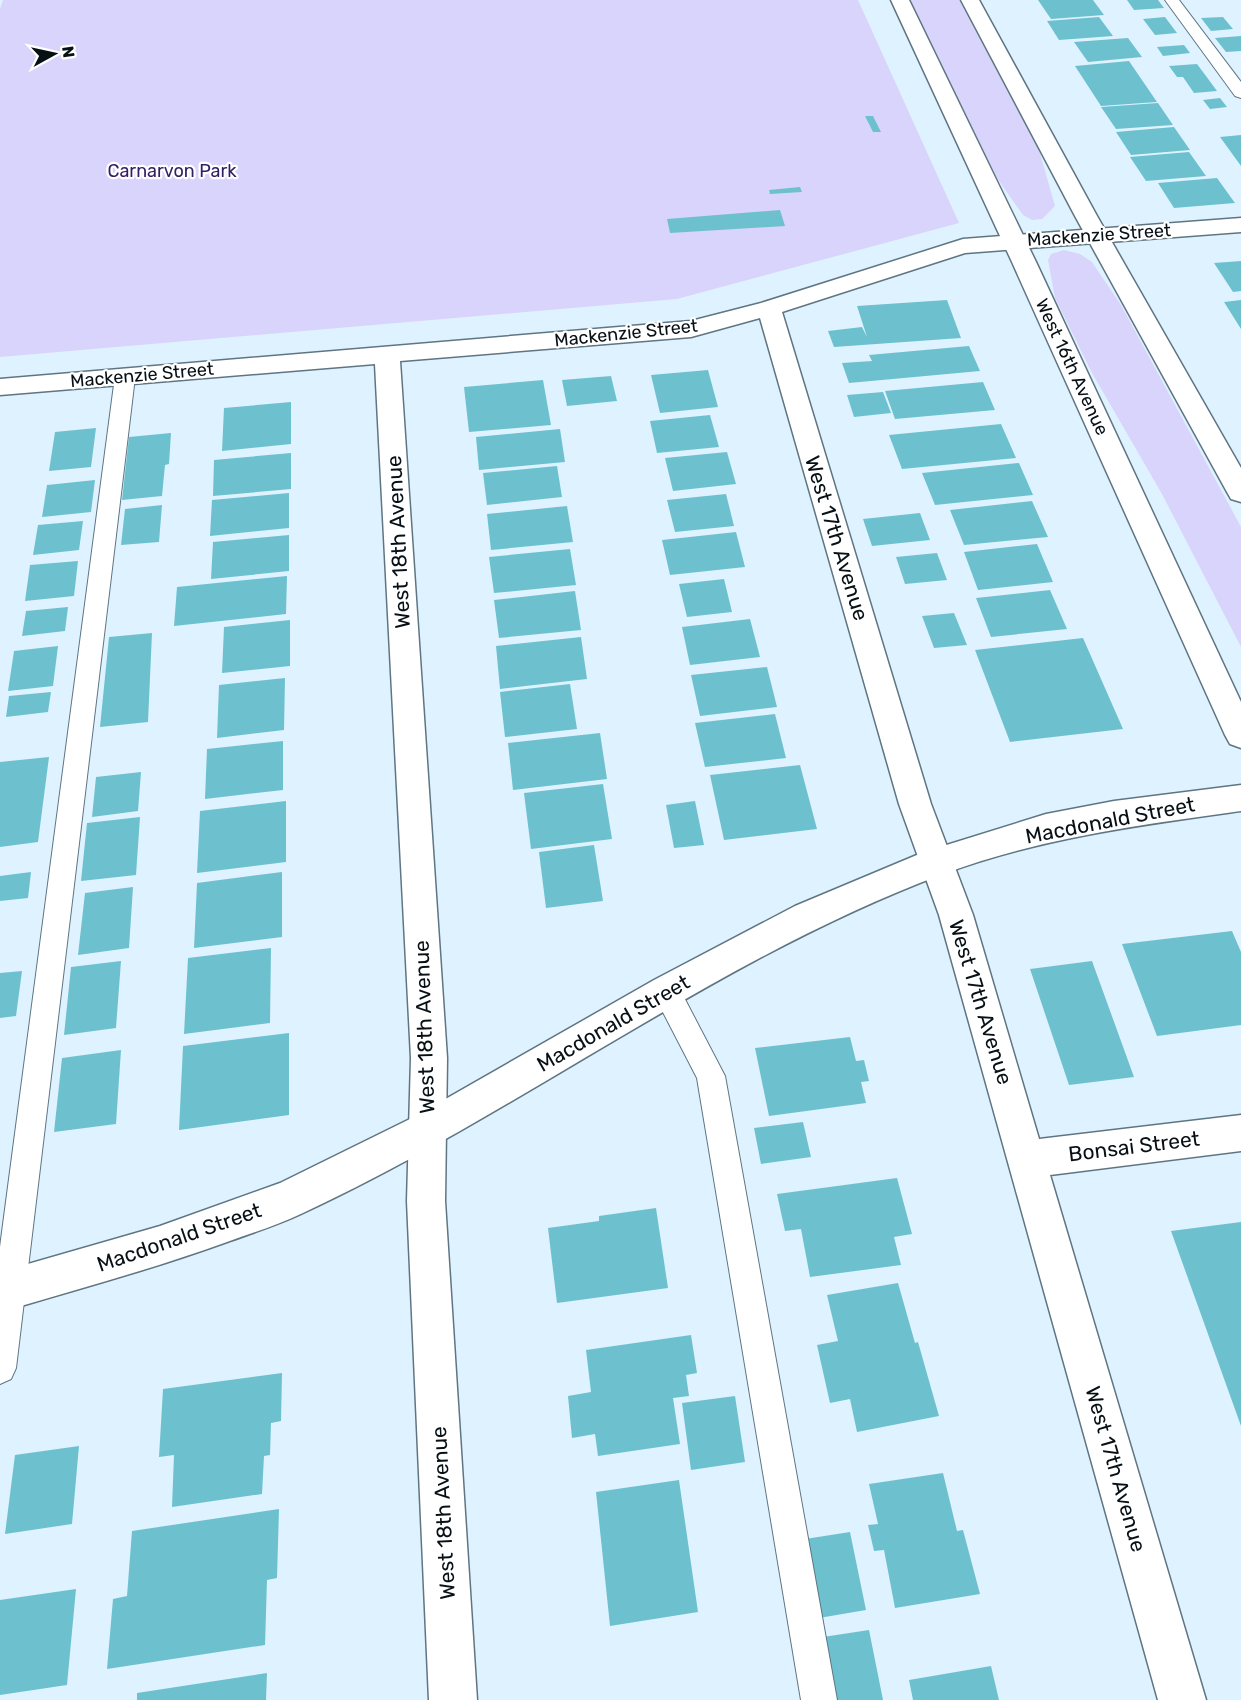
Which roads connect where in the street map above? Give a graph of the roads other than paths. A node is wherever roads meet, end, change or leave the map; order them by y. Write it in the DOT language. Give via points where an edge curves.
graph roads {
  1 [pos="900,0"];
  2 [pos="970,0"];
  3 [pos="1172,0"];
  4 [pos="1241,93"];
  5 [pos="1241,225"];
  6 [pos="1097,235"];
  7 [pos="1015,242"];
  8 [pos="769,308"];
  9 [pos="387,355"];
  10 [pos="125,377"];
  11 [pos="0,387"];
  12 [pos="1241,492"];
  13 [pos="1241,735"];
  14 [pos="1241,798"];
  15 [pos="936,862"];
  16 [pos="666,991"];
  17 [pos="427,1130"];
  18 [pos="1241,1133"];
  19 [pos="1027,1159"];
  20 [pos="5,1291"];
  21 [pos="0,1368"];
  22 [pos="453,1700"];
  23 [pos="819,1700"];
  24 [pos="1182,1700"];
  1 -- 7 [label="street, West 16th Avenue"];
  2 -- 6 [label="street"];
  3 -- 4 [label="lane"];
  5 -- 6 [label="street, Mackenzie Street"];
  6 -- 7 [label="street, Mackenzie Street"];
  6 -- 12 [label="street"];
  7 -- 8 [label="street, Mackenzie Street" via="963,246"];
  7 -- 13 [label="street, West 16th Avenue"];
  8 -- 9 [label="street, Mackenzie Street" via="691,329"];
  8 -- 15 [label="street, West 17th Avenue" via="915,804"];
  9 -- 10 [label="street, Mackenzie Street"];
  9 -- 17 [label="street, West 18th Avenue" via="429,1058"];
  10 -- 11 [label="street, Mackenzie Street"];
  10 -- 20 [label="lane"];
  14 -- 15 [label="street, Macdonald Street" via="1046,828"];
  15 -- 16 [label="street, Macdonald Street" via="807,916"];
  15 -- 19 [label="street, West 17th Avenue" via="956,915"];
  16 -- 17 [label="street, Macdonald Street"];
  16 -- 23 [label="lane" via="711,1076"];
  17 -- 20 [label="street, Macdonald Street" via="288,1200 160,1246"];
  17 -- 22 [label="street, West 18th Avenue" via="426,1201"];
  18 -- 19 [label="street, Bonsai Street"];
  19 -- 24 [label="street, West 17th Avenue"];
  20 -- 21 [label="lane"];
}
